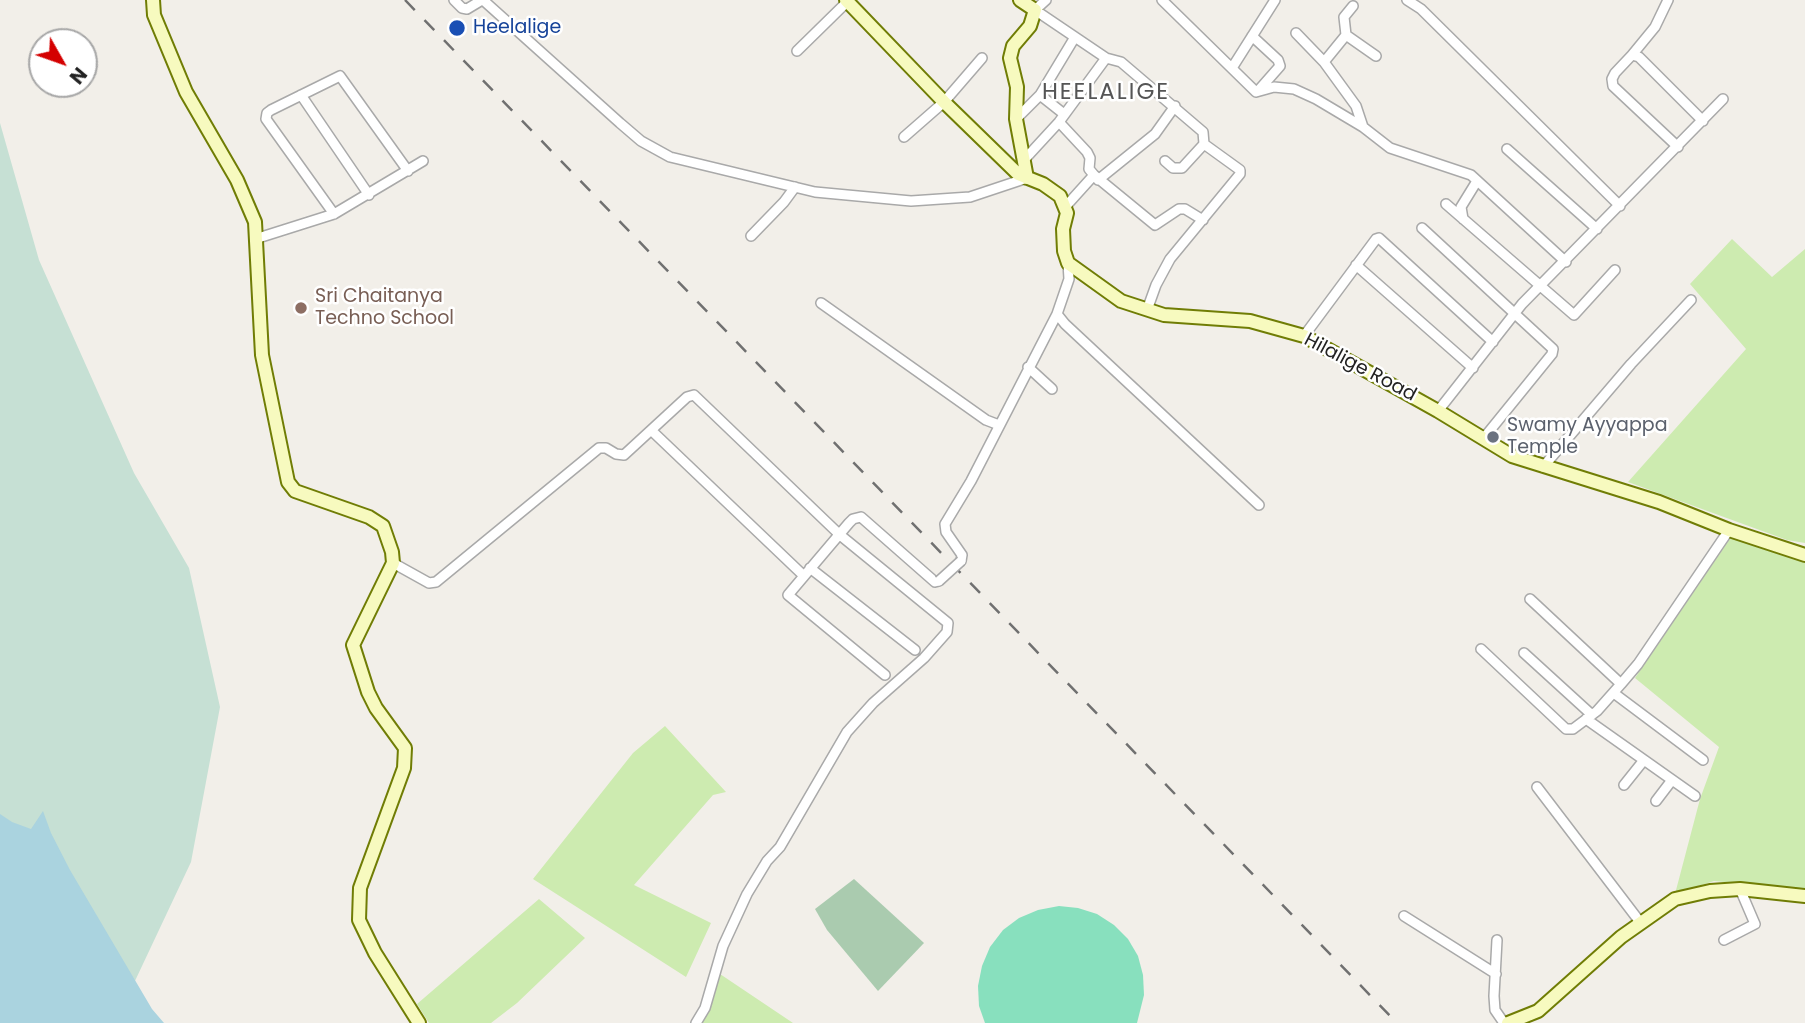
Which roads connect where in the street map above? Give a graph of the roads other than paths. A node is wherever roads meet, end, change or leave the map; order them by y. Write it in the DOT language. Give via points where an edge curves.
graph roads {
  1 [pos="153,0"];
  2 [pos="454,0"];
  3 [pos="482,0"];
  4 [pos="1020,0"];
  5 [pos="1046,0"];
  6 [pos="1162,0"];
  7 [pos="1275,0"];
  8 [pos="1407,0"];
  9 [pos="1668,0"];
  10 [pos="847,1"];
  11 [pos="1353,6"];
  12 [pos="1035,10"];
  13 [pos="1296,33"];
  14 [pos="1346,34"];
  15 [pos="1252,36"];
  16 [pos="1075,37"];
  17 [pos="797,51"];
  18 [pos="1632,55"];
  19 [pos="1376,56"];
  20 [pos="982,58"];
  21 [pos="1106,58"];
  22 [pos="1324,62"];
  23 [pos="1232,68"];
  24 [pos="1256,92"];
  25 [pos="301,95"];
  26 [pos="1040,95"];
  27 [pos="1723,99"];
  28 [pos="944,102"];
  29 [pos="1175,106"];
  30 [pos="1061,118"];
  31 [pos="1016,120"];
  32 [pos="1703,121"];
  33 [pos="1363,127"];
  34 [pos="904,137"];
  35 [pos="1204,144"];
  36 [pos="1678,146"];
  37 [pos="1507,149"];
  38 [pos="1024,160"];
  39 [pos="423,161"];
  40 [pos="1165,162"];
  41 [pos="408,171"];
  42 [pos="1027,178"];
  43 [pos="1096,178"];
  44 [pos="1477,181"];
  45 [pos="795,187"];
  46 [pos="369,195"];
  47 [pos="1446,204"];
  48 [pos="1066,206"];
  49 [pos="1620,206"];
  50 [pos="334,214"];
  51 [pos="1464,219"];
  52 [pos="1203,220"];
  53 [pos="1422,228"];
  54 [pos="1597,229"];
  55 [pos="751,236"];
  56 [pos="255,239"];
  57 [pos="1566,262"];
  58 [pos="1068,263"];
  59 [pos="1356,265"];
  60 [pos="1615,270"];
  61 [pos="1540,287"];
  62 [pos="1691,300"];
  63 [pos="821,303"];
  64 [pos="1147,310"];
  65 [pos="1515,313"];
  66 [pos="1057,314"];
  67 [pos="1304,337"];
  68 [pos="1493,342"];
  69 [pos="1028,367"];
  70 [pos="1473,368"];
  71 [pos="1052,389"];
  72 [pos="1438,411"];
  73 [pos="999,425"];
  74 [pos="652,431"];
  75 [pos="1483,439"];
  76 [pos="1543,467"];
  77 [pos="1259,505"];
  78 [pos="1729,530"];
  79 [pos="840,535"];
  80 [pos="1805,555"];
  81 [pos="393,564"];
  82 [pos="807,572"];
  83 [pos="1530,599"];
  84 [pos="1481,649"];
  85 [pos="915,650"];
  86 [pos="1524,653"];
  87 [pos="886,675"];
  88 [pos="1621,684"];
  89 [pos="1615,694"];
  90 [pos="1589,717"];
  91 [pos="1644,760"];
  92 [pos="1703,760"];
  93 [pos="1672,780"];
  94 [pos="1624,785"];
  95 [pos="1537,787"];
  96 [pos="1695,796"];
  97 [pos="1656,801"];
  98 [pos="1740,889"];
  99 [pos="1805,895"];
  100 [pos="1404,916"];
  101 [pos="1640,922"];
  102 [pos="1497,940"];
  103 [pos="1724,940"];
  104 [pos="1496,974"];
  105 [pos="419,1023"];
  106 [pos="696,1023"];
  107 [pos="1506,1023"];
  1 -- 56 [label="street" via="154,15 186,92 242,191 255,222"];
  2 -- 3 [label="street" via="467,9"];
  3 -- 45 [label="street" via="641,141 703,166"];
  4 -- 12 [label="street"];
  5 -- 12 [label="street"];
  6 -- 23 [label="street"];
  7 -- 15 [label="street"];
  8 -- 49 [label="street" via="1422,9"];
  9 -- 18 [label="street" via="1655,27"];
  10 -- 17 [label="street"];
  10 -- 28 [label="street"];
  11 -- 14 [label="street" via="1344,17"];
  12 -- 16 [label="street"];
  12 -- 31 [label="street" via="1010,58 1017,87"];
  13 -- 22 [label="street"];
  14 -- 19 [label="street"];
  14 -- 22 [label="street"];
  15 -- 23 [label="street"];
  15 -- 24 [label="street" via="1280,66"];
  16 -- 21 [label="street"];
  16 -- 26 [label="street"];
  18 -- 32 [label="street"];
  18 -- 36 [label="street" via="1615,73 1613,86"];
  20 -- 28 [label="street"];
  21 -- 29 [label="street" via="1121,62"];
  21 -- 30 [label="street"];
  22 -- 33 [label="street" via="1356,106"];
  23 -- 24 [label="street"];
  24 -- 33 [label="street" via="1274,87 1293,89"];
  25 -- 41 [label="street" via="340,76"];
  25 -- 46 [label="street"];
  25 -- 50 [label="street" via="271,110 266,119"];
  26 -- 30 [label="street"];
  26 -- 31 [label="street"];
  27 -- 32 [label="street"];
  28 -- 34 [label="street"];
  28 -- 42 [label="street"];
  29 -- 35 [label="street" via="1203,132"];
  29 -- 43 [label="street" via="1155,134"];
  30 -- 38 [label="street"];
  30 -- 43 [label="street" via="1087,152 1089,169"];
  31 -- 38 [label="street"];
  32 -- 36 [label="street"];
  33 -- 44 [label="street" via="1390,148"];
  35 -- 40 [label="street" via="1182,168"];
  35 -- 52 [label="street" via="1240,172"];
  36 -- 49 [label="street"];
  37 -- 54 [label="street"];
  38 -- 42 [label="street"];
  39 -- 41 [label="street"];
  41 -- 46 [label="street"];
  42 -- 45 [label="street" via="970,197 911,201"];
  42 -- 48 [label="street" via="1060,196"];
  43 -- 48 [label="street"];
  43 -- 52 [label="street" via="1155,225 1179,209"];
  44 -- 51 [label="street" via="1461,207"];
  44 -- 57 [label="street"];
  45 -- 55 [label="street"];
  46 -- 50 [label="street"];
  47 -- 51 [label="street"];
  48 -- 58 [label="street" via="1063,229"];
  49 -- 54 [label="street"];
  50 -- 56 [label="street"];
  51 -- 61 [label="street"];
  52 -- 64 [label="street" via="1170,259"];
  53 -- 65 [label="street"];
  54 -- 57 [label="street"];
  56 -- 81 [label="street" via="262,355 288,482 295,491 383,526"];
  57 -- 61 [label="street"];
  58 -- 64 [label="street, Hilalige Road" via="1121,301"];
  58 -- 66 [label="street" via="1069,279"];
  59 -- 67 [label="street"];
  59 -- 68 [label="street" via="1376,239 1381,240"];
  59 -- 70 [label="street"];
  60 -- 61 [label="street" via="1575,315"];
  61 -- 65 [label="street"];
  62 -- 76 [label="street"];
  63 -- 73 [label="street"];
  64 -- 67 [label="street, Hilalige Road" via="1250,321"];
  65 -- 68 [label="street"];
  65 -- 75 [label="street" via="1550,344 1552,354"];
  66 -- 69 [label="street"];
  66 -- 77 [label="street"];
  67 -- 72 [label="street, Hilalige Road"];
  68 -- 70 [label="street"];
  69 -- 71 [label="street"];
  69 -- 73 [label="street"];
  70 -- 72 [label="street"];
  72 -- 75 [label="street, Hilalige Road"];
  73 -- 79 [label="street, bridge" via="945,524 962,555 939,580 935,582 861,517 853,519"];
  74 -- 79 [label="street" via="694,395"];
  74 -- 81 [label="street" via="624,455 599,448 433,583"];
  74 -- 82 [label="street"];
  75 -- 76 [label="street, Hilalige Road"];
  76 -- 78 [label="street, Hilalige Road" via="1658,502"];
  78 -- 80 [label="street, Hilalige Road"];
  78 -- 88 [label="street"];
  79 -- 82 [label="street"];
  79 -- 106 [label="street" via="948,623 949,629 847,732 747,894"];
  81 -- 105 [label="street" via="352,645 376,708 405,748 404,768 360,888 359,920"];
  82 -- 85 [label="street"];
  82 -- 87 [label="street" via="788,595"];
  83 -- 88 [label="street"];
  84 -- 90 [label="street" via="1566,729"];
  86 -- 90 [label="street"];
  88 -- 89 [label="street"];
  89 -- 90 [label="street"];
  89 -- 92 [label="street"];
  90 -- 91 [label="street"];
  91 -- 93 [label="street"];
  91 -- 94 [label="street"];
  93 -- 96 [label="street"];
  93 -- 97 [label="street"];
  95 -- 101 [label="street"];
  98 -- 99 [label="street"];
  98 -- 101 [label="street" via="1675,899"];
  98 -- 103 [label="street" via="1755,923"];
  100 -- 104 [label="street"];
  101 -- 107 [label="street" via="1538,1011"];
  102 -- 104 [label="street"];
  104 -- 107 [label="street" via="1495,1010"];
}
